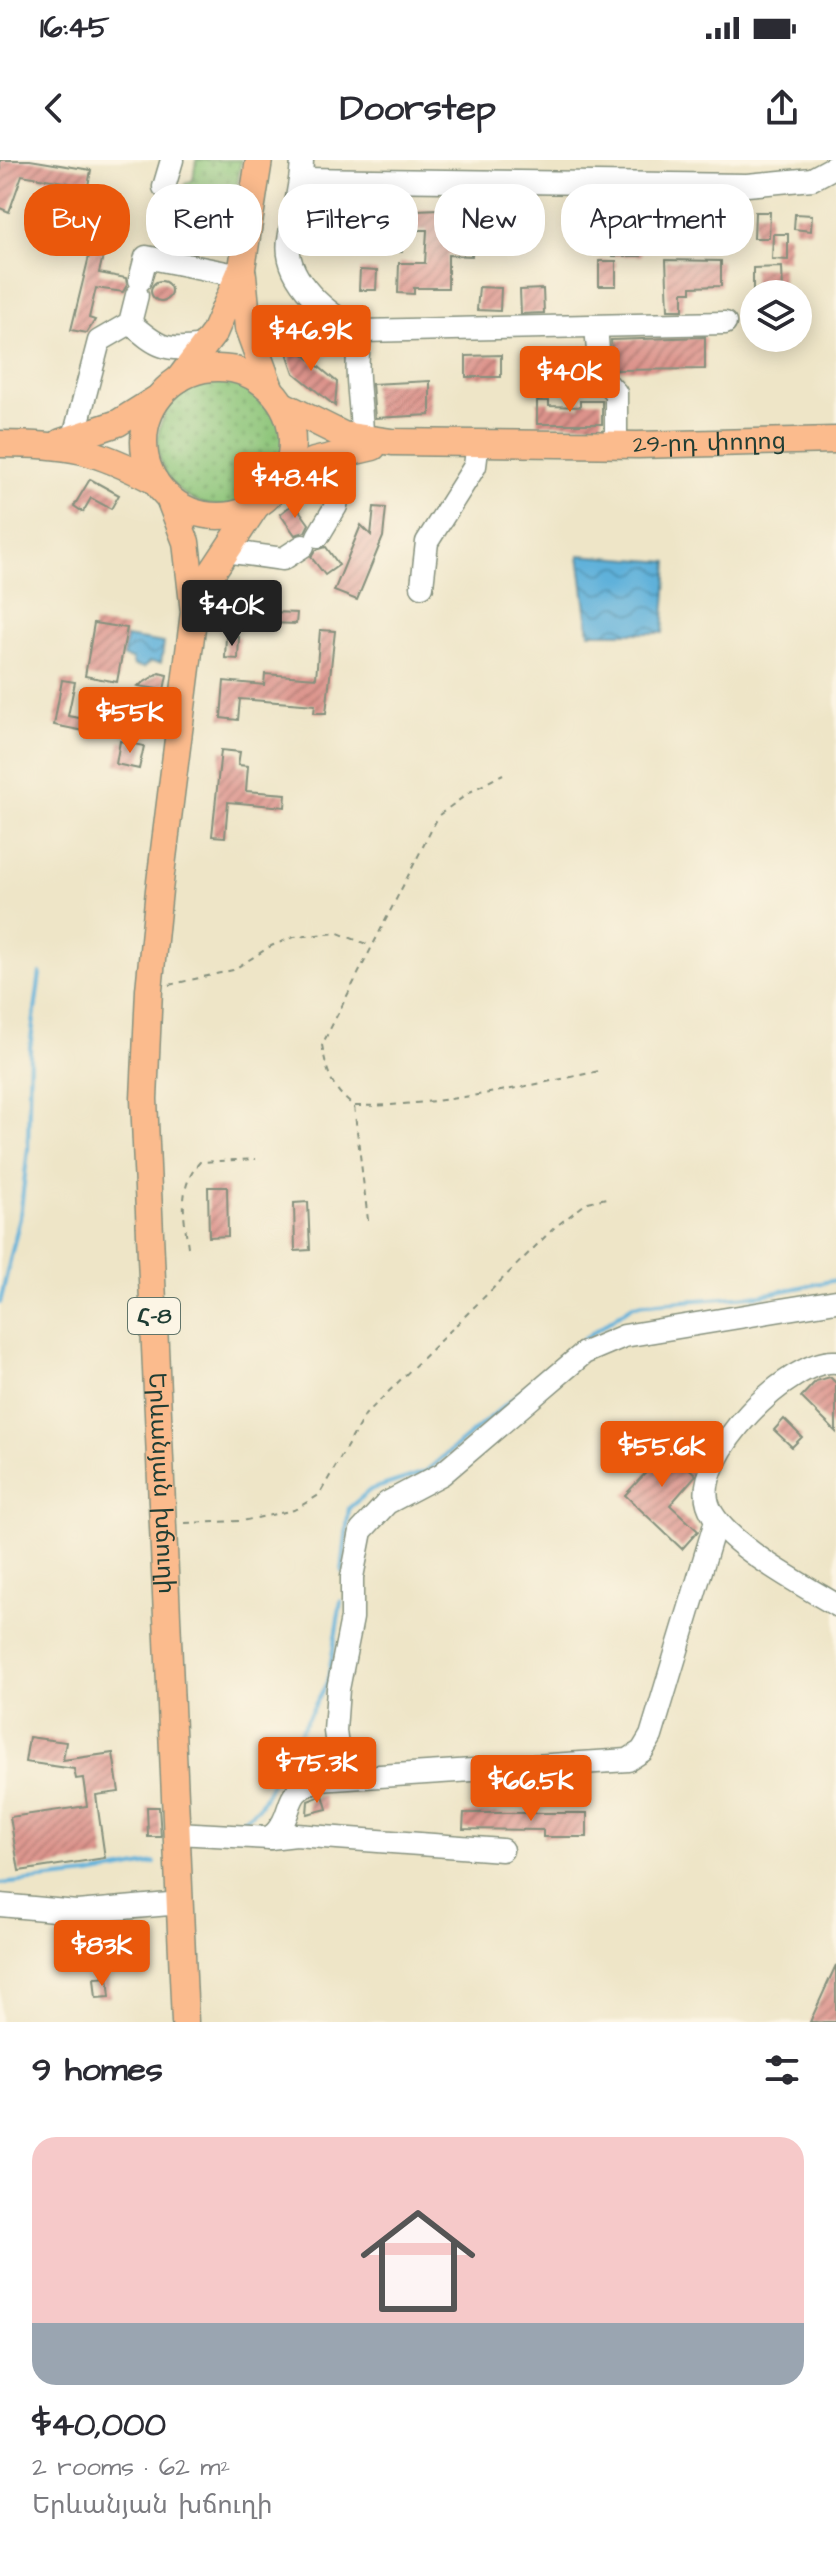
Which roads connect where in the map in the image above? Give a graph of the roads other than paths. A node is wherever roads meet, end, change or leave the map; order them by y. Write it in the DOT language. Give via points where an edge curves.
graph roads {
  1 [pos="172,160"];
  2 [pos="259,160"];
  3 [pos="836,166"];
  4 [pos="301,170"];
  5 [pos="165,184"];
  6 [pos="242,268"];
  7 [pos="130,323"];
  8 [pos="725,323"];
  9 [pos="596,326"];
  10 [pos="362,331"];
  11 [pos="202,346"];
  12 [pos="179,379"];
  13 [pos="276,397"];
  14 [pos="158,398"];
  15 [pos="836,440"];
  16 [pos="64,441"];
  17 [pos="478,442"];
  18 [pos="0,444"];
  19 [pos="353,444"];
  20 [pos="616,445"];
  21 [pos="285,475"];
  22 [pos="162,490"];
  23 [pos="256,506"];
  24 [pos="225,551"];
  25 [pos="422,586"];
  26 [pos="194,612"];
  27 [pos="836,1301"];
  28 [pos="836,1362"];
  29 [pos="716,1521"];
  30 [pos="836,1604"];
  31 [pos="341,1777"];
  32 [pos="177,1833"];
  33 [pos="270,1838"];
  34 [pos="502,1850"];
  35 [pos="181,1903"];
  36 [pos="0,1905"];
  37 [pos="185,2022"];
  1 -- 5 [label="street"];
  2 -- 6 [label="main road"];
  3 -- 4 [label="street" via="812,179 747,185"];
  4 -- 10 [label="street" via="288,242 292,266 341,322"];
  6 -- 7 [label="street" via="231,274 146,257"];
  6 -- 11 [label="main road" via="227,309"];
  6 -- 13 [label="main road" via="248,328"];
  7 -- 11 [label="street" via="169,350"];
  7 -- 16 [label="street" via="99,341"];
  8 -- 9 [label="street"];
  9 -- 10 [label="street"];
  9 -- 20 [label="street" via="600,376 616,393"];
  10 -- 19 [label="street" via="355,353 362,390"];
  11 -- 12 [label="main road"];
  12 -- 13 [label="main road" via="198,370 229,368 256,378"];
  12 -- 14 [label="main road"];
  13 -- 19 [label="main road, 29-րդ փողոց"];
  13 -- 21 [label="main road" via="292,433"];
  14 -- 16 [label="main road" via="118,423"];
  14 -- 22 [label="main road" via="144,435 147,464"];
  15 -- 20 [label="main road, 29-րդ փողոց"];
  16 -- 18 [label="main road"];
  16 -- 22 [label="main road" via="110,457"];
  17 -- 19 [label="main road, 29-րդ փողոց"];
  17 -- 20 [label="main road, 29-րդ փողոց"];
  17 -- 25 [label="street" via="475,466 427,542"];
  19 -- 21 [label="main road"];
  19 -- 24 [label="street" via="336,506 310,541 283,559"];
  21 -- 23 [label="main road"];
  22 -- 23 [label="main road" via="191,511 218,516"];
  22 -- 26 [label="main road, Երևանյան խճուղի / Հ-8" via="186,542"];
  23 -- 24 [label="main road, Երևանյան խճուղի / Հ-8"];
  24 -- 26 [label="main road, Երևանյան խճուղի / Հ-8"];
  26 -- 32 [label="main road, Երևանյան խճուղի / Հ-8" via="149,990 144,1099"];
  27 -- 31 [label="street" via="624,1336 584,1353 442,1474 387,1503 361,1531 352,1577 352,1618 335,1731"];
  28 -- 29 [label="street" via="810,1364 793,1373 724,1443 709,1473 707,1502"];
  29 -- 30 [label="street" via="765,1562"];
  29 -- 31 [label="street" via="642,1751 612,1763"];
  31 -- 33 [label="street" via="301,1785 292,1793 287,1818"];
  32 -- 33 [label="street"];
  32 -- 35 [label="main road, Երևանյան խճուղի / Հ-8"];
  33 -- 34 [label="street" via="296,1835"];
  35 -- 36 [label="street" via="77,1912"];
  35 -- 37 [label="main road, Երևանյան խճուղի / Հ-8"];
}
